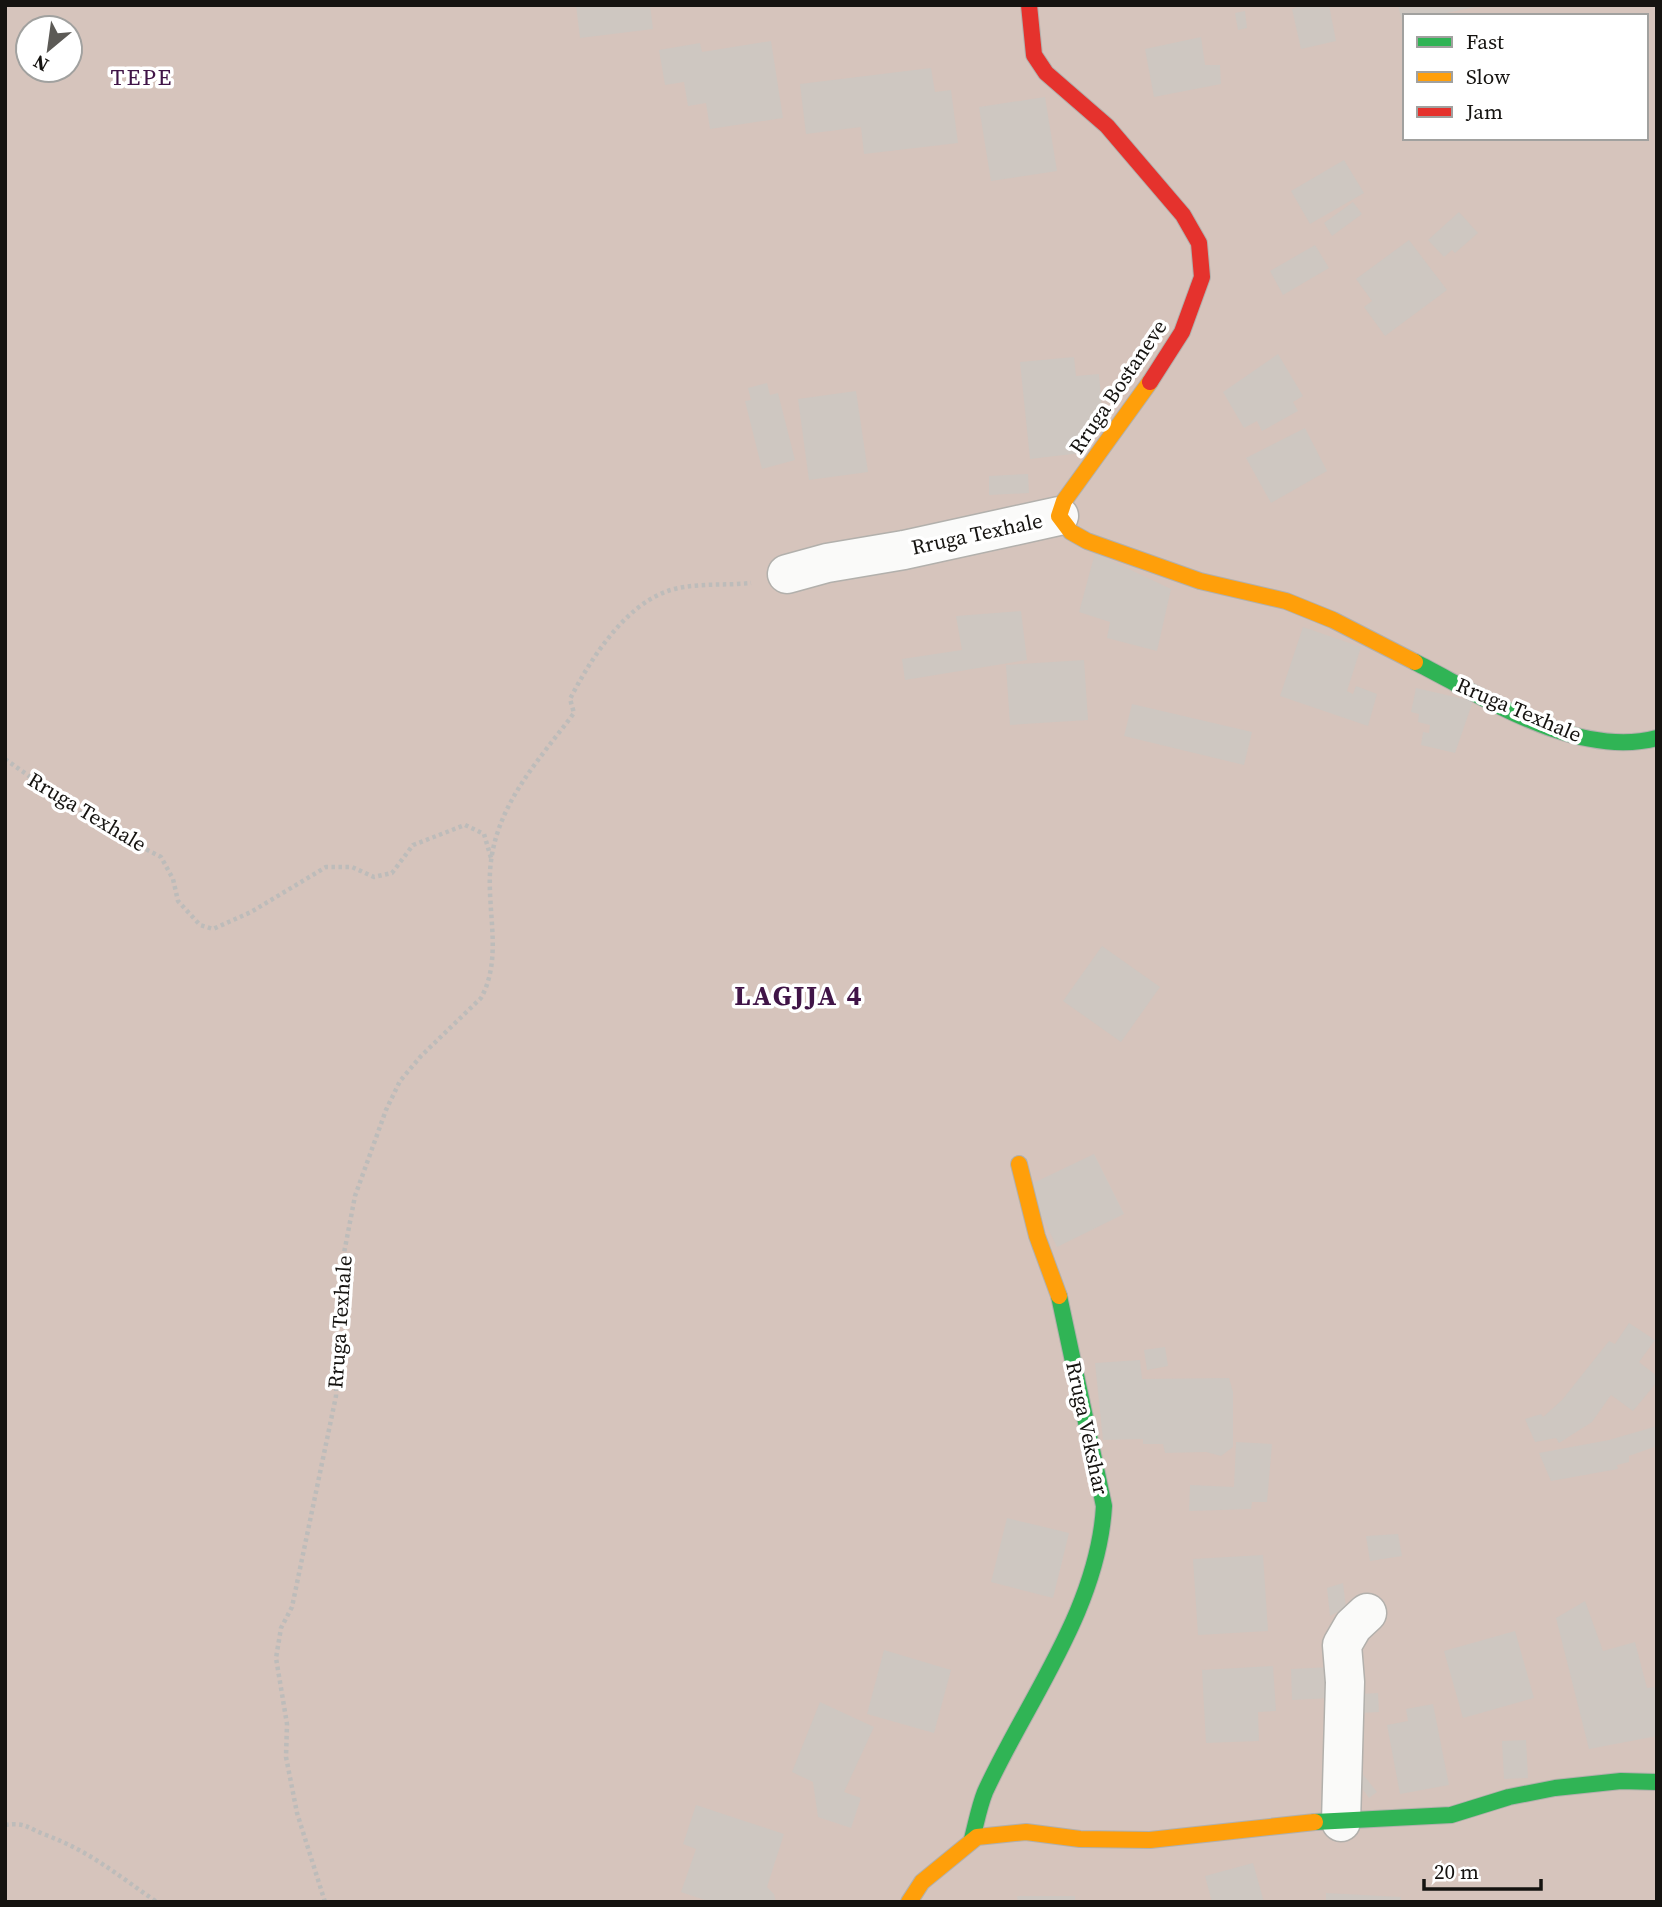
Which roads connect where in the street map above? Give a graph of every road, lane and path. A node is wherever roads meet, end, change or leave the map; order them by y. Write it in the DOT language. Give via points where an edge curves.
graph roads {
  1 [pos="1028,5"];
  2 [pos="1059,516"];
  3 [pos="787,574"];
  4 [pos="1657,738"];
  5 [pos="5,759"];
  6 [pos="491,859"];
  7 [pos="1019,1164"];
  8 [pos="1367,1613"];
  9 [pos="1657,1782"];
  10 [pos="1341,1822"];
  11 [pos="5,1825"];
  12 [pos="971,1839"];
  13 [pos="157,1902"];
  14 [pos="325,1902"];
  15 [pos="909,1902"];
  1 -- 2 [label="street, Rruga Bostaneve" via="1034,55 1063,90 1107,127 1183,215 1199,243 1202,277 1182,332 1064,502"];
  2 -- 3 [label="street, Rruga Texhale"];
  2 -- 4 [label="street, Rruga Texhale" via="1071,532 1087,541 1200,581 1286,601 1333,620 1548,726 1611,744"];
  3 -- 6 [label="path, Rruga Texhale" via="760,582 666,591 638,606 580,678 570,699 574,713 522,780"];
  5 -- 6 [label="path, Rruga Texhale" via="95,823 161,858 178,901 200,925 213,929 265,905 326,867 352,867 374,877 392,873 413,845 465,825 484,834"];
  6 -- 14 [label="path, Rruga Texhale" via="493,960 488,986 400,1081 355,1196 340,1274 336,1396 292,1607 277,1644 290,1782"];
  7 -- 12 [label="street, Rruga Vekshar" via="1063,1313 1104,1506 1101,1538 1082,1600 984,1795"];
  8 -- 10 [label="street" via="1342,1644"];
  9 -- 10 [label="street" via="1555,1788 1451,1815"];
  10 -- 12 [label="street" via="1150,1840 1080,1839 1026,1832"];
  11 -- 13 [label="path" via="22,1823 61,1840 111,1867"];
  12 -- 15 [label="street" via="922,1882"];
}
